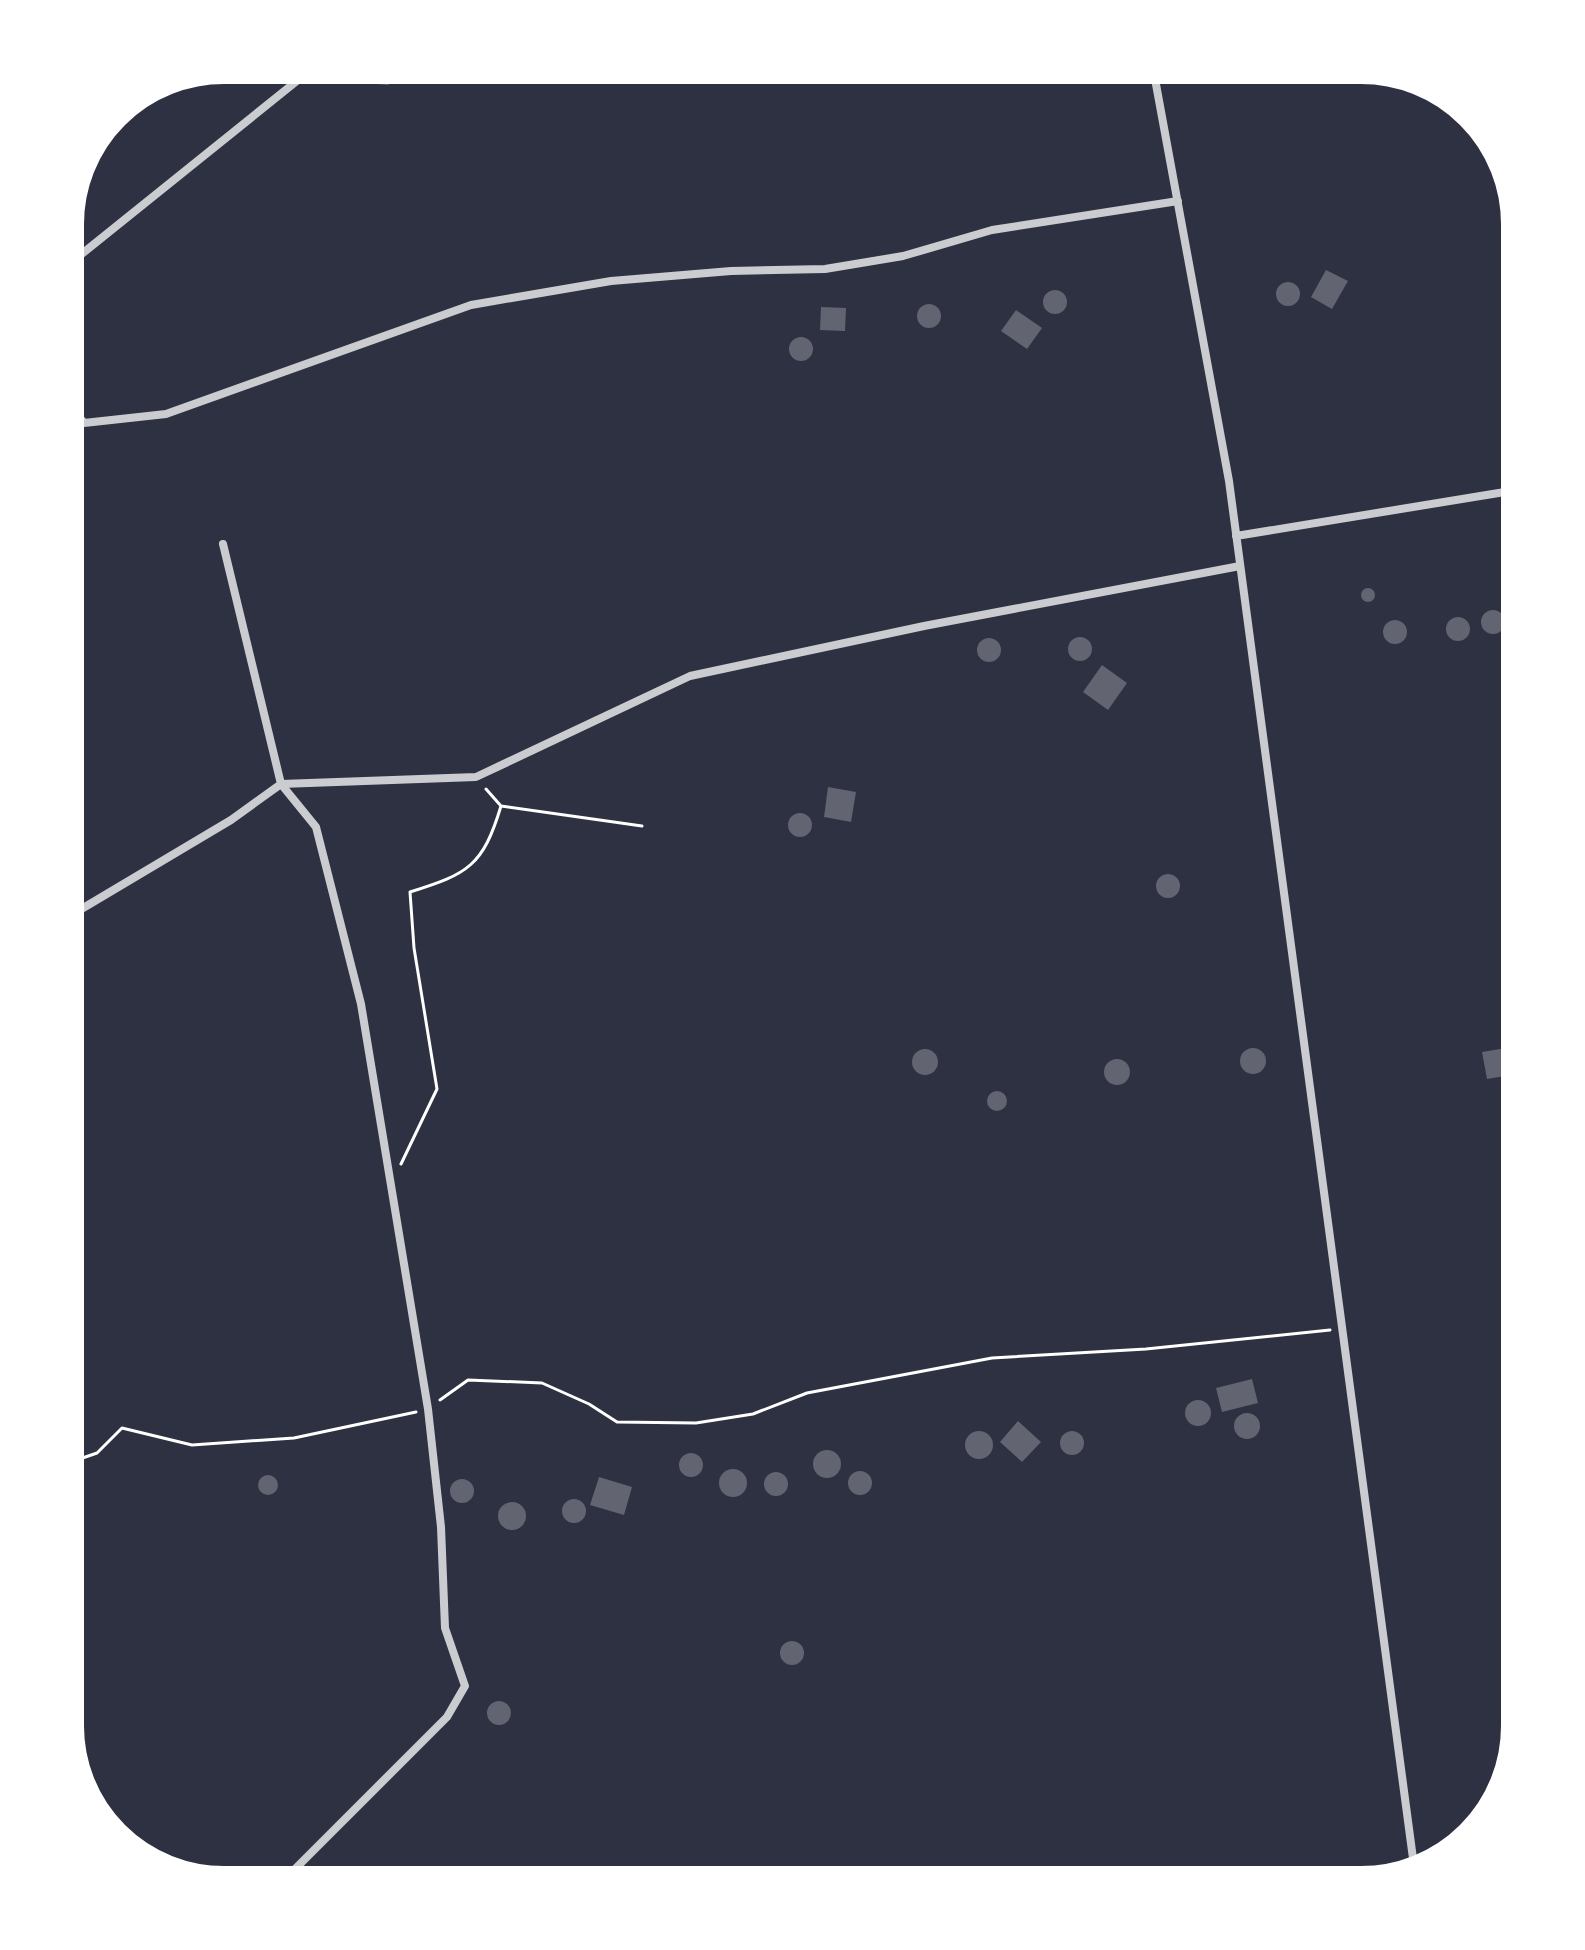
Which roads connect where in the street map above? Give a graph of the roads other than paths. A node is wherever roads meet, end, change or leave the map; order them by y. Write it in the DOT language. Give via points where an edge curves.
graph roads {
  1 [pos="296,82"];
  2 [pos="1156,82"];
  3 [pos="1178,201"];
  4 [pos="82,254"];
  5 [pos="82,420"];
  6 [pos="1503,492"];
  7 [pos="1236,536"];
  8 [pos="223,544"];
  9 [pos="1240,566"];
  10 [pos="281,784"];
  11 [pos="82,909"];
  12 [pos="1413,1858"];
  13 [pos="296,1868"];
  1 -- 4 [label="street"];
  2 -- 3 [label="street"];
  3 -- 5 [label="street" via="992,230 903,256 825,269 611,281 471,305 166,414"];
  3 -- 7 [label="street"];
  6 -- 7 [label="street"];
  7 -- 9 [label="street"];
  8 -- 10 [label="street"];
  9 -- 10 [label="street" via="690,676 476,777"];
  9 -- 12 [label="street"];
  10 -- 11 [label="street"];
  10 -- 13 [label="street" via="316,827 361,1004 428,1409 445,1628 465,1686 447,1717"];
}
